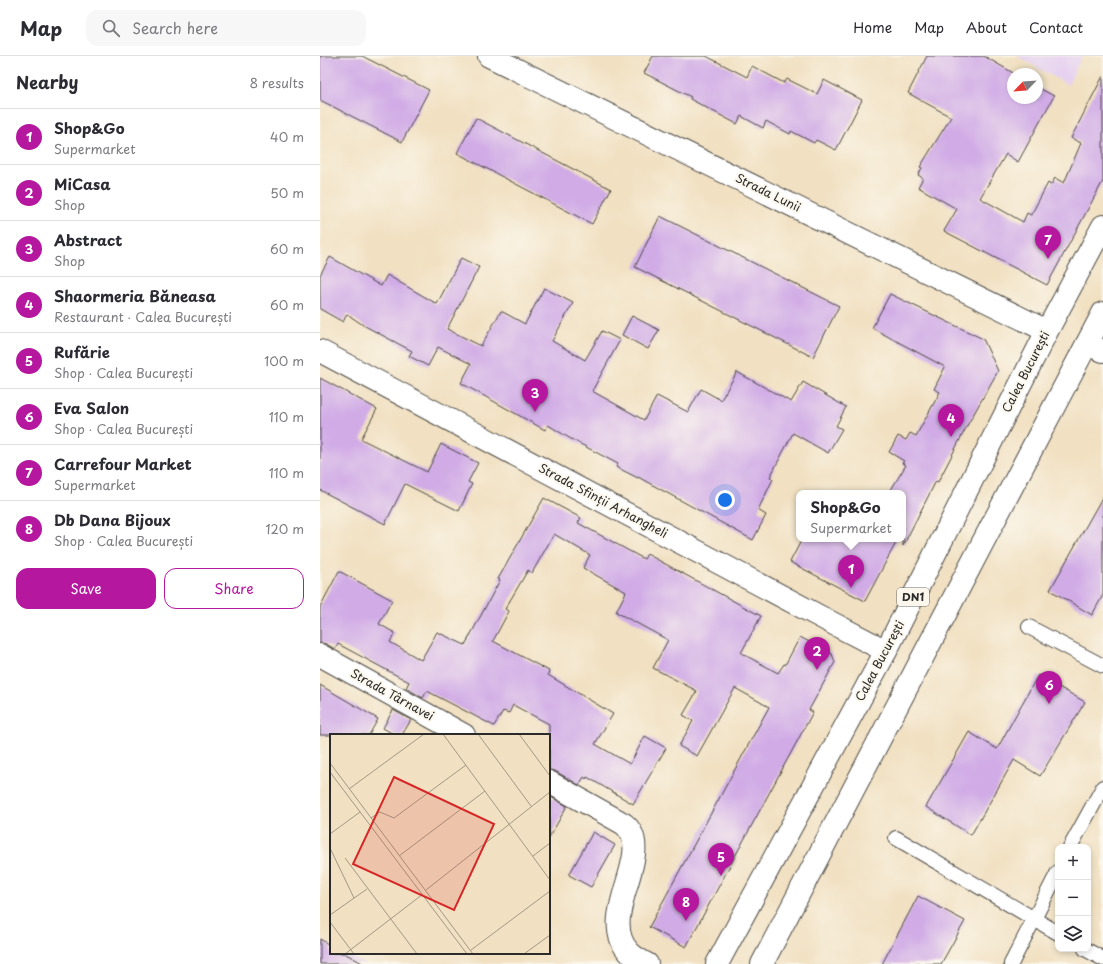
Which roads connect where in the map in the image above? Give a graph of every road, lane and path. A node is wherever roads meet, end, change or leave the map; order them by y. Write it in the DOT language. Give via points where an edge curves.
graph roads {
  1 [pos="490,56"];
  2 [pos="1103,226"];
  3 [pos="1103,313"];
  4 [pos="1047,331"];
  5 [pos="1095,348"];
  6 [pos="320,351"];
  7 [pos="1029,627"];
  8 [pos="886,651"];
  9 [pos="320,655"];
  10 [pos="1103,666"];
  11 [pos="462,734"];
  12 [pos="550,783"];
  13 [pos="1103,787"];
  14 [pos="896,838"];
  15 [pos="1072,844"];
  16 [pos="1055,878"];
  17 [pos="1034,919"];
  18 [pos="1055,931"];
  19 [pos="1090,952"];
  20 [pos="1103,959"];
  21 [pos="647,964"];
  22 [pos="717,964"];
  23 [pos="762,964"];
  24 [pos="1011,964"];
  1 -- 4 [label="street, Strada Lunii"];
  2 -- 4 [label="street, Calea București / DN1"];
  3 -- 5 [label="street"];
  4 -- 8 [label="street, Calea București / DN1"];
  5 -- 23 [label="street"];
  6 -- 8 [label="street, Strada Sfinții Arhangheli"];
  7 -- 10 [label="lane"];
  8 -- 22 [label="street, Calea București / DN1"];
  9 -- 11 [label="street, Strada Târnavei"];
  12 -- 21 [label="street" via="624,824 631,833 634,854 620,907 619,930 629,952"];
  13 -- 15 [label="lane"];
  14 -- 17 [label="lane"];
  16 -- 17 [label="lane"];
  17 -- 18 [label="lane"];
  17 -- 24 [label="lane"];
  19 -- 20 [label="lane"];
}
